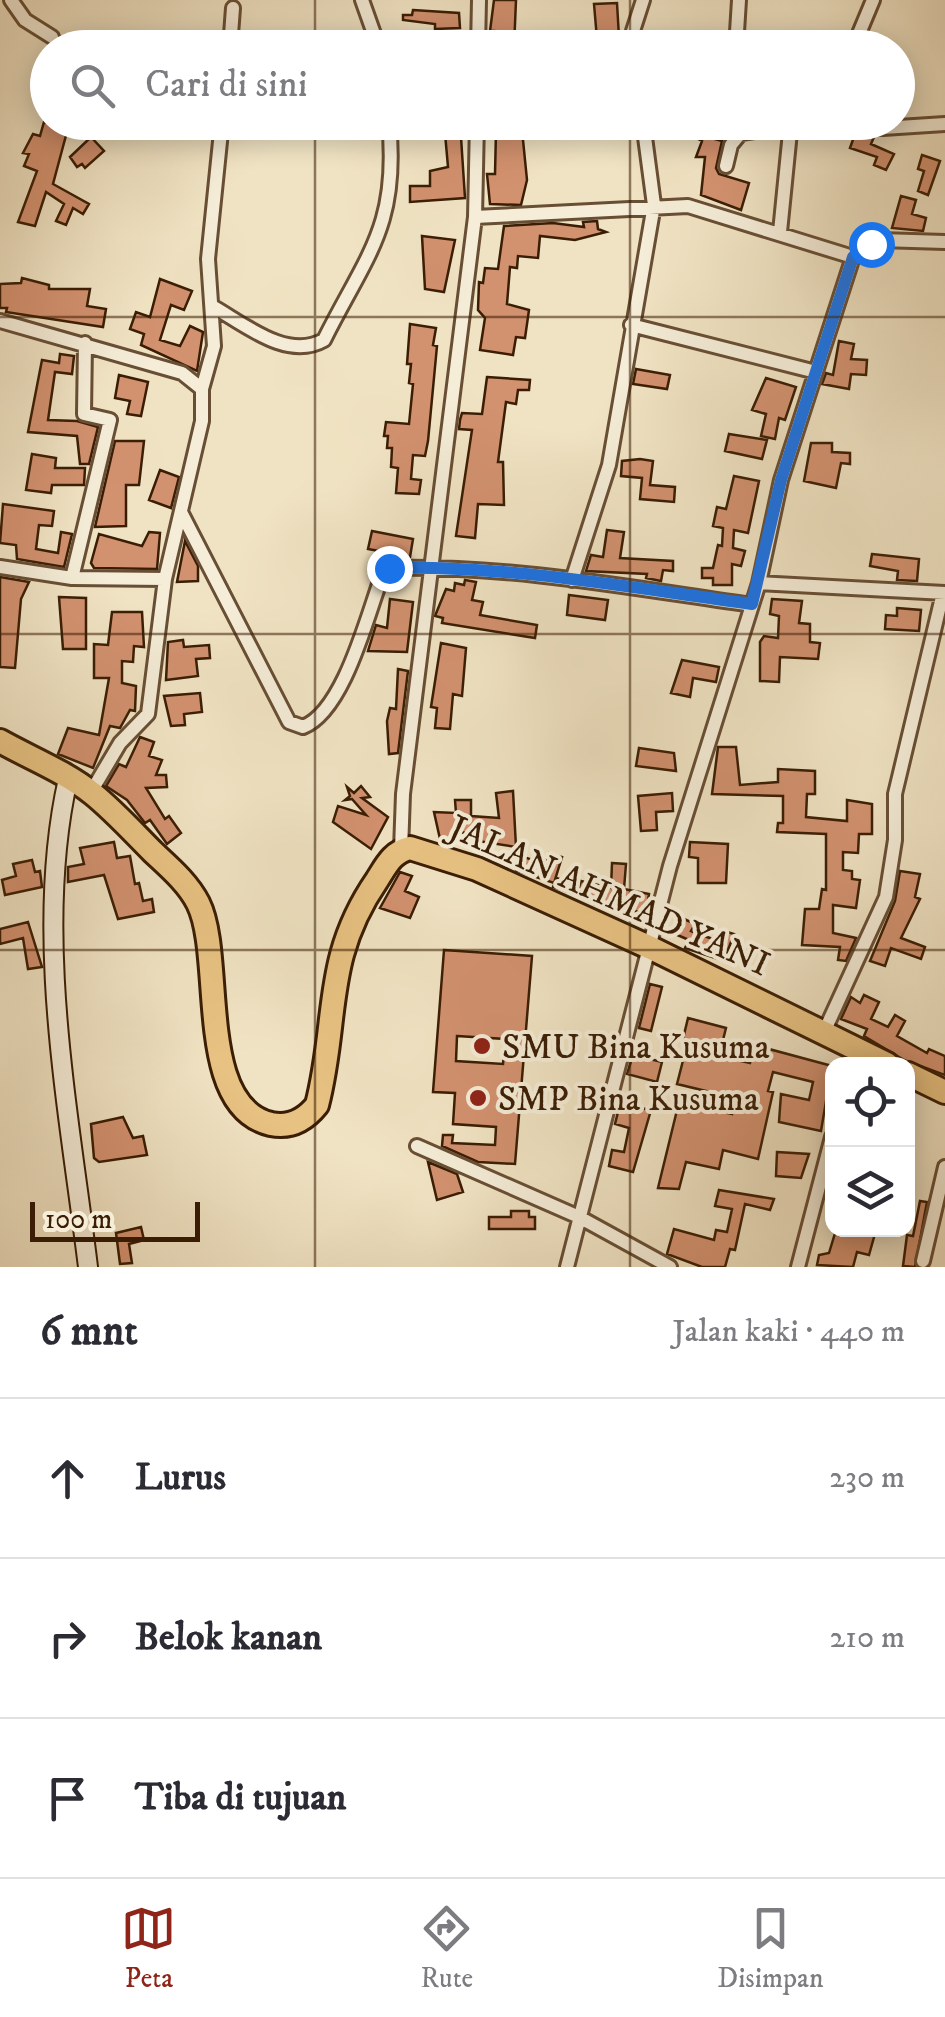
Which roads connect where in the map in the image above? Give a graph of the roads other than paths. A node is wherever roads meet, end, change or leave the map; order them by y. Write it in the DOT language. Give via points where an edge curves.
graph roads {
  1 [pos="11,0"];
  2 [pos="362,0"];
  3 [pos="479,0"];
  4 [pos="642,0"];
  5 [pos="739,0"];
  6 [pos="873,0"];
  7 [pos="233,8"];
  8 [pos="41,30"];
  9 [pos="231,30"];
  10 [pos="373,30"];
  11 [pos="478,30"];
  12 [pos="634,30"];
  13 [pos="737,30"];
  14 [pos="860,30"];
  15 [pos="945,124"];
  16 [pos="915,126"];
  17 [pos="220,140"];
  18 [pos="391,140"];
  19 [pos="477,140"];
  20 [pos="645,140"];
  21 [pos="735,140"];
  22 [pos="789,140"];
  23 [pos="726,166"];
  24 [pos="654,204"];
  25 [pos="475,216"];
  26 [pos="780,232"];
  27 [pos="945,242"];
  28 [pos="853,257"];
  29 [pos="212,306"];
  30 [pos="0,321"];
  31 [pos="631,325"];
  32 [pos="85,343"];
  33 [pos="816,372"];
  34 [pos="202,389"];
  35 [pos="181,512"];
  36 [pos="430,567"];
  37 [pos="0,568"];
  38 [pos="72,578"];
  39 [pos="165,579"];
  40 [pos="572,580"];
  41 [pos="759,583"];
  42 [pos="944,593"];
  43 [pos="752,604"];
  44 [pos="0,741"];
  45 [pos="68,778"];
  46 [pos="91,792"];
  47 [pos="402,850"];
  48 [pos="651,948"];
  49 [pos="824,1032"];
  50 [pos="854,1057"];
  51 [pos="915,1077"];
  52 [pos="945,1092"];
  53 [pos="417,1146"];
  54 [pos="829,1147"];
  55 [pos="945,1168"];
  56 [pos="578,1217"];
  57 [pos="923,1261"];
  58 [pos="88,1267"];
  59 [pos="566,1267"];
  60 [pos="670,1267"];
  61 [pos="798,1267"];
  1 -- 8 [label="street"];
  2 -- 10 [label="street"];
  3 -- 11 [label="street"];
  4 -- 12 [label="street"];
  5 -- 13 [label="street"];
  6 -- 14 [label="street"];
  7 -- 9 [label="street"];
  15 -- 16 [label="street"];
  17 -- 29 [label="street" via="208,259"];
  18 -- 29 [label="street" via="394,165 382,234 324,340 311,348 274,341"];
  19 -- 25 [label="street"];
  20 -- 24 [label="street"];
  21 -- 23 [label="street"];
  22 -- 26 [label="street"];
  24 -- 25 [label="street"];
  24 -- 26 [label="street" via="688,206"];
  24 -- 31 [label="street"];
  25 -- 36 [label="street"];
  26 -- 28 [label="street"];
  27 -- 28 [label="street" via="880,240"];
  28 -- 33 [label="street"];
  29 -- 34 [label="street" via="214,346"];
  30 -- 32 [label="street"];
  31 -- 33 [label="street"];
  31 -- 40 [label="street" via="608,466"];
  32 -- 34 [label="street" via="182,373"];
  32 -- 38 [label="street" via="84,414 110,420"];
  33 -- 41 [label="street" via="781,480"];
  34 -- 35 [label="street" via="202,421"];
  35 -- 36 [label="street" via="290,722 304,728 338,691 382,576 389,568"];
  35 -- 39 [label="street"];
  36 -- 40 [label="street"];
  36 -- 47 [label="street"];
  37 -- 38 [label="street"];
  38 -- 39 [label="street"];
  39 -- 46 [label="street" via="148,714 120,743"];
  40 -- 43 [label="street"];
  41 -- 42 [label="street"];
  41 -- 43 [label="street"];
  42 -- 49 [label="street" via="896,794 886,897"];
  43 -- 48 [label="street"];
  44 -- 45 [label="highway, JALAN AHMAD YANI"];
  45 -- 46 [label="highway, JALAN AHMAD YANI"];
  45 -- 58 [label="street" via="54,842 59,1029"];
  46 -- 47 [label="highway, JALAN AHMAD YANI" via="198,904 228,1082 266,1123 293,1123 316,1106 344,937 358,906"];
  47 -- 48 [label="highway, JALAN AHMAD YANI" via="419,848 464,864"];
  48 -- 49 [label="highway, JALAN AHMAD YANI"];
  48 -- 56 [label="street"];
  49 -- 50 [label="highway, JALAN AHMAD YANI"];
  51 -- 52 [label="highway"];
  53 -- 56 [label="street"];
  54 -- 61 [label="street"];
  55 -- 57 [label="street"];
  56 -- 59 [label="street"];
  56 -- 60 [label="street"];
}
